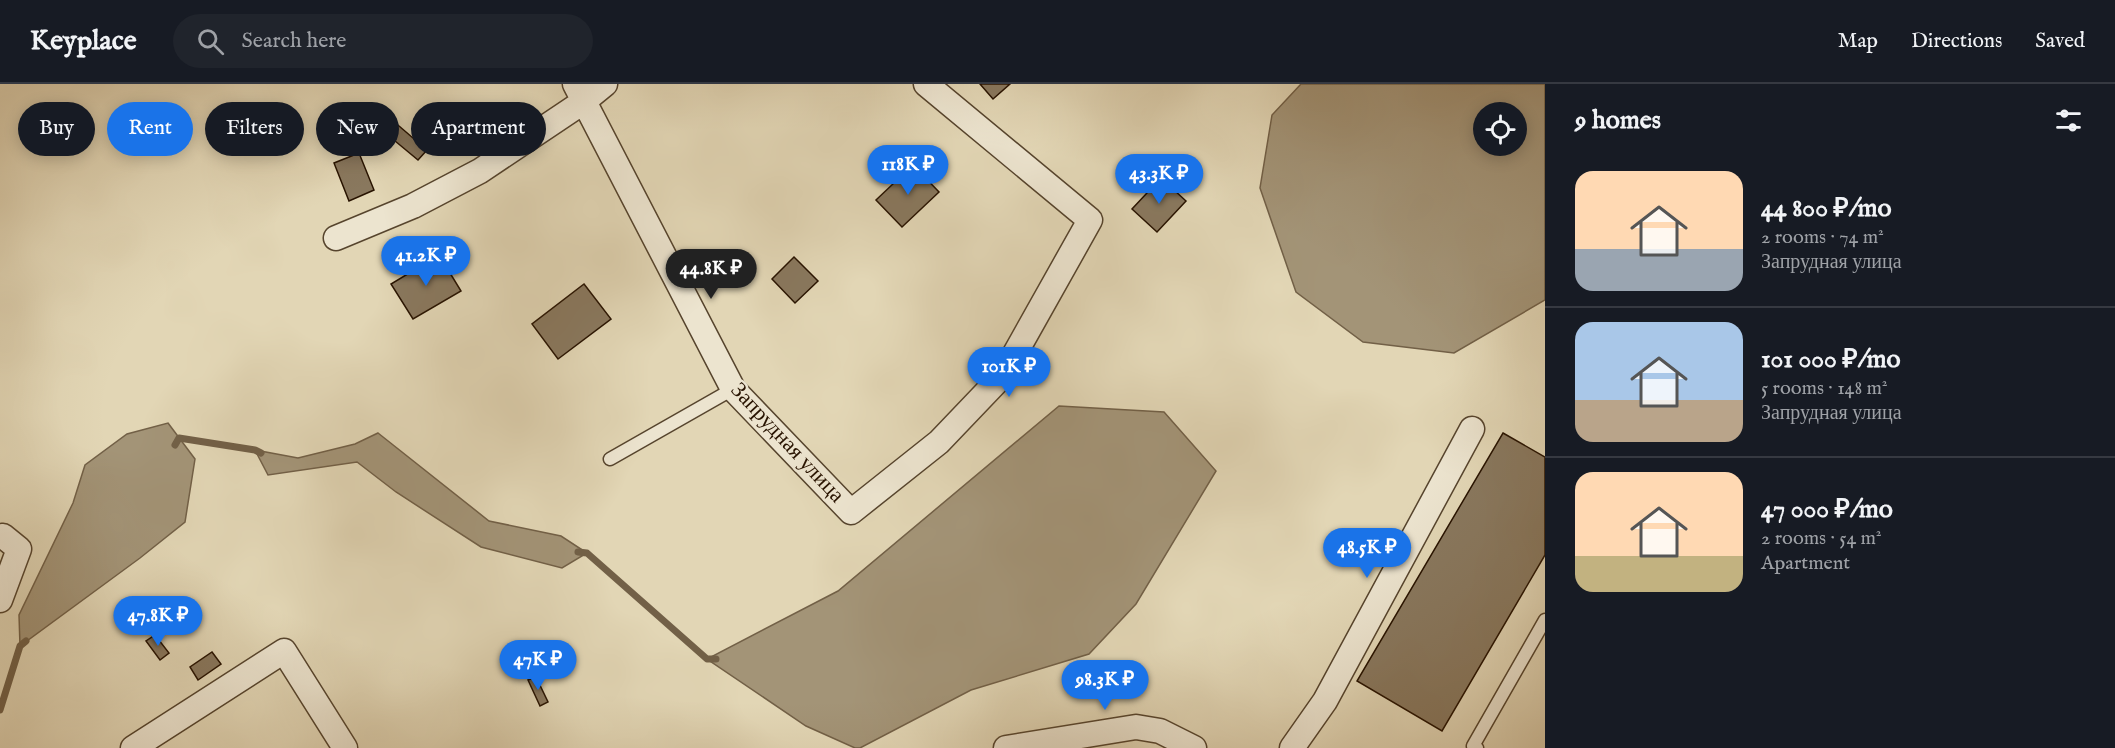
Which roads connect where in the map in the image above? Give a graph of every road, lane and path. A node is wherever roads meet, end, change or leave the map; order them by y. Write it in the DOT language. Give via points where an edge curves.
graph roads {
  1 [pos="605,84"];
  2 [pos="926,84"];
  3 [pos="579,93"];
  4 [pos="336,238"];
  5 [pos="733,389"];
  6 [pos="1472,429"];
  7 [pos="610,459"];
  8 [pos="3,536"];
  9 [pos="0,600"];
  10 [pos="1545,620"];
  11 [pos="133,748"];
  12 [pos="345,748"];
  13 [pos="1006,748"];
  14 [pos="1194,748"];
  15 [pos="1292,748"];
  16 [pos="1477,748"];
  1 -- 3 [label="street"];
  2 -- 5 [label="street, Запрудная улица" via="1090,220 1003,375 939,442 851,512"];
  3 -- 4 [label="street" via="480,171 413,206"];
  3 -- 5 [label="street, Запрудная улица"];
  5 -- 7 [label="lane"];
  6 -- 15 [label="street" via="1325,701"];
  8 -- 9 [label="street" via="19,549"];
  10 -- 16 [label="lane" via="1473,746"];
  11 -- 12 [label="street" via="284,651"];
  13 -- 14 [label="street" via="1136,727 1160,730"];
}
